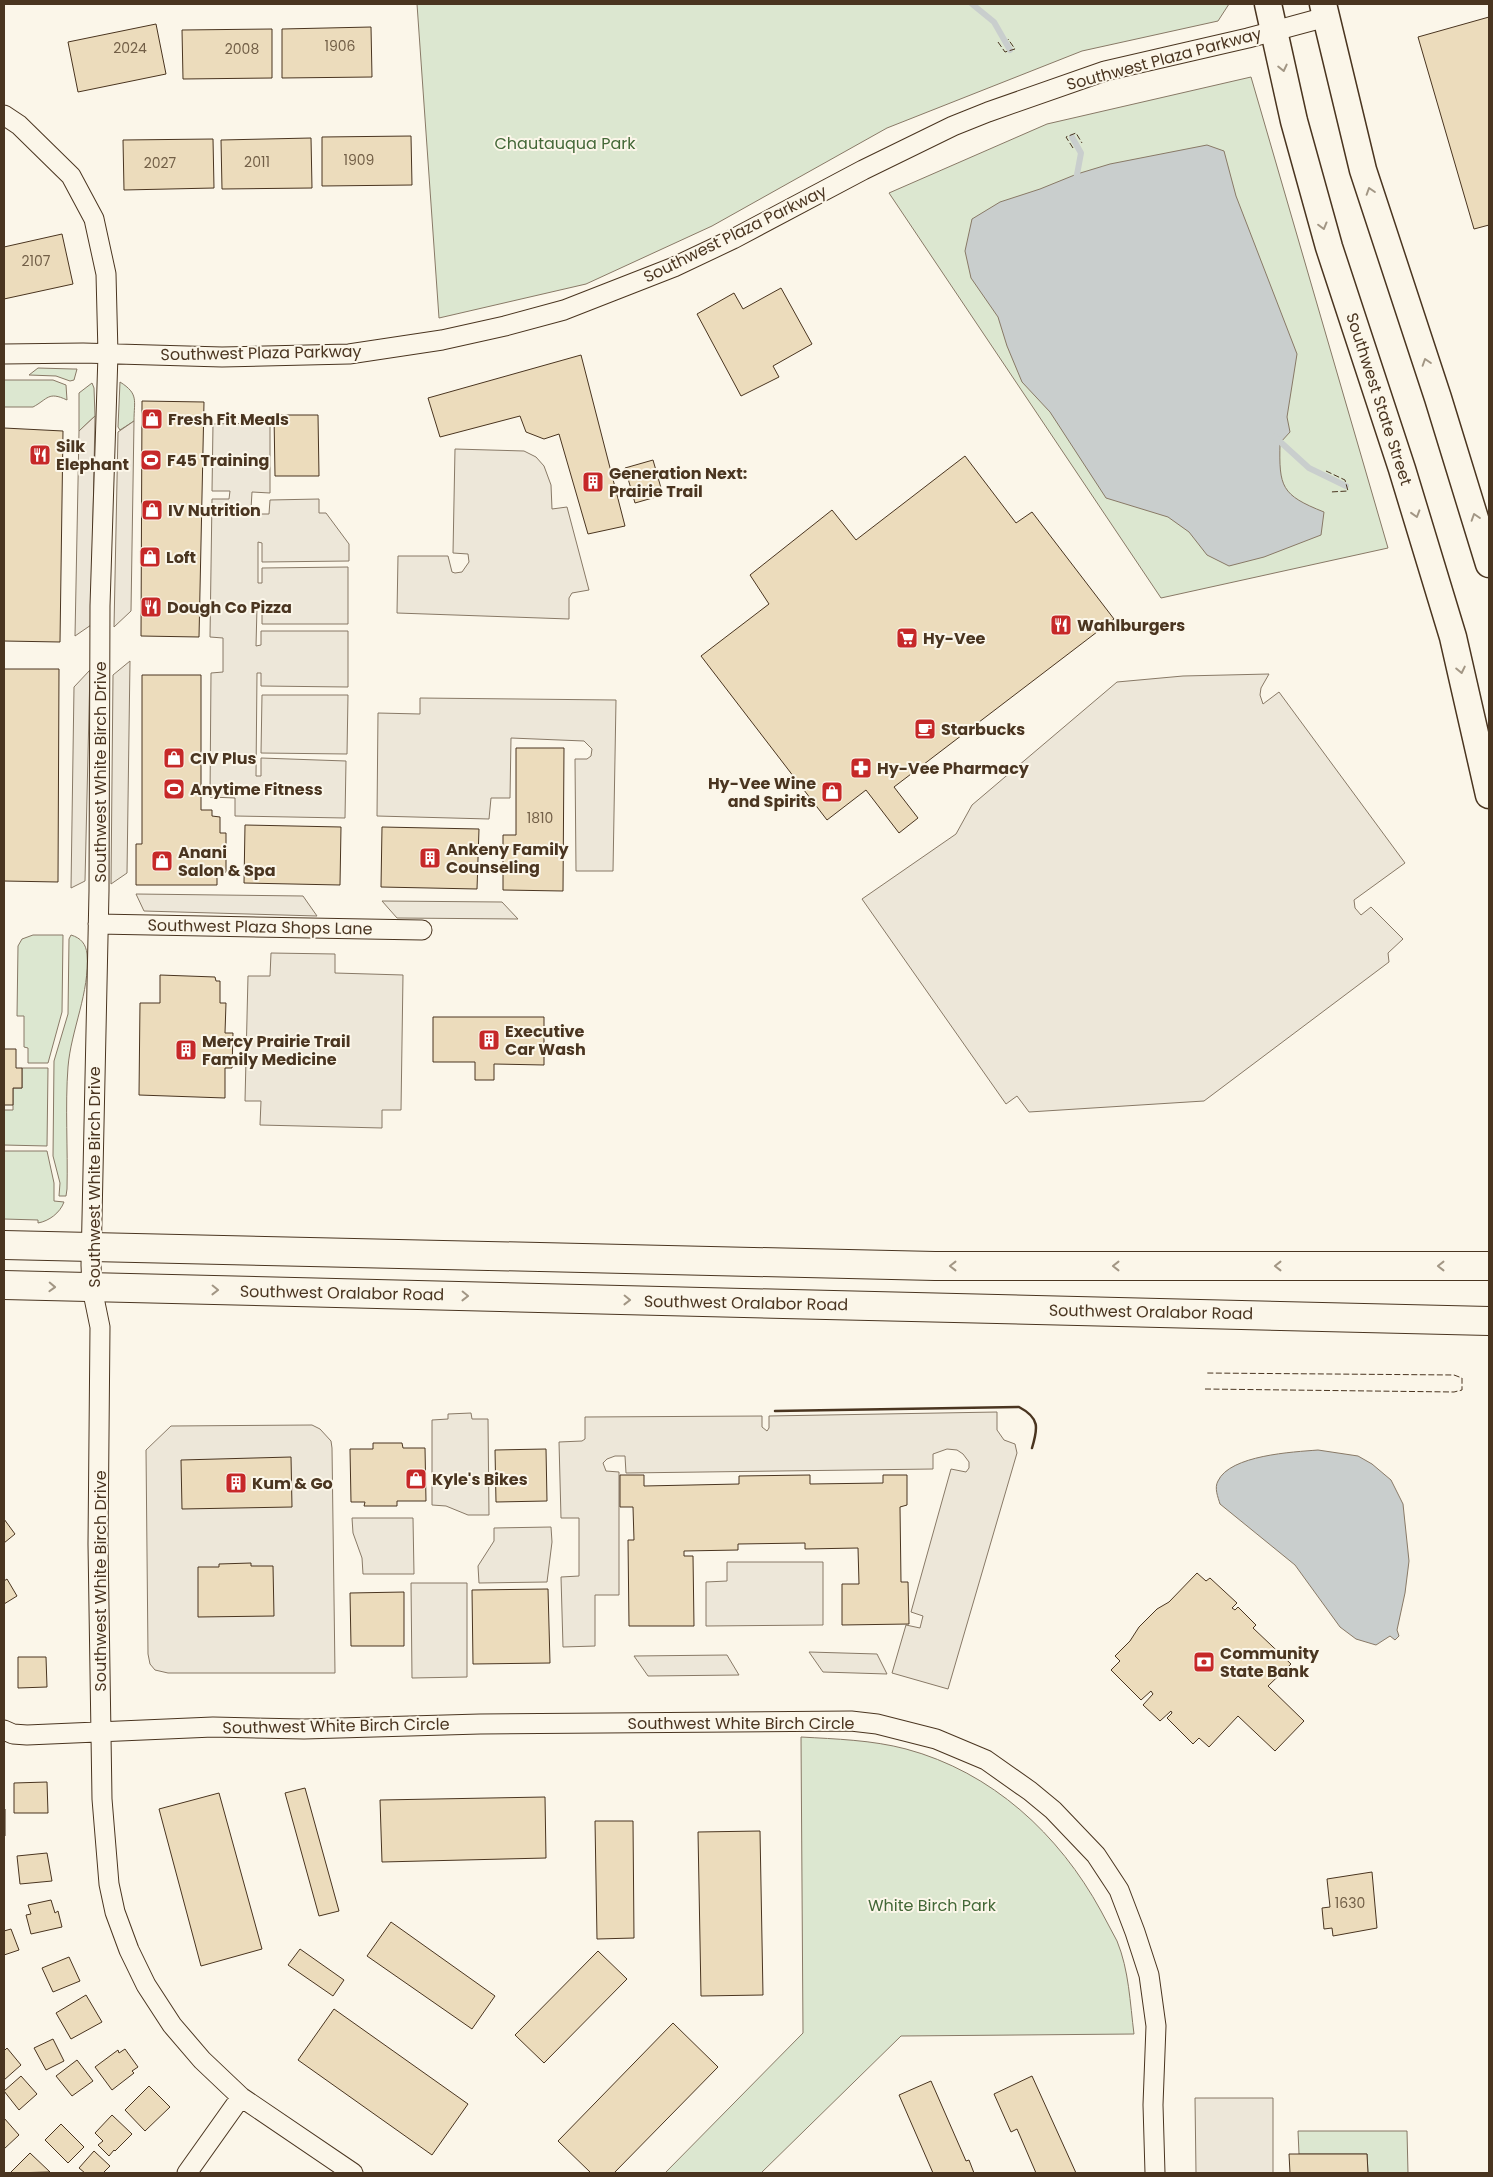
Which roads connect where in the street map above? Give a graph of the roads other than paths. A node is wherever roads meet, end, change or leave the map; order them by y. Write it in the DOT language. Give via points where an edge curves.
graph roads {
  1 [pos="1268,4"];
  2 [pos="1324,10"];
  3 [pos="1274,30"];
  4 [pos="4,115"];
  5 [pos="4,354"];
  6 [pos="108,354"];
  7 [pos="1489,564"];
  8 [pos="1489,795"];
  9 [pos="98,924"];
  10 [pos="422,930"];
  11 [pos="4,1245"];
  12 [pos="92,1247"];
  13 [pos="1489,1266"];
  14 [pos="4,1285"];
  15 [pos="92,1288"];
  16 [pos="1489,1320"];
  17 [pos="101,1731"];
  18 [pos="7,1734"];
  19 [pos="241,2097"];
  20 [pos="187,2173"];
  21 [pos="353,2173"];
  22 [pos="1155,2173"];
  1 -- 3 [label="main road, Southwest State Street"];
  2 -- 3 [label="street, Southwest Plaza Parkway"];
  7 -- 2 [label="main road, one-way" via="1362,170"];
  3 -- 6 [label="street, Southwest Plaza Parkway" via="1105,71 988,112 871,166 674,267 564,310 514,324 442,340 349,354 222,357"];
  3 -- 8 [label="main road, Southwest State Street, one-way" via="1294,121 1329,247 1453,637"];
  4 -- 6 [label="street, Southwest White Birch Drive" via="19,125 71,176 94,218 106,274"];
  5 -- 6 [label="street, Southwest Plaza Parkway"];
  6 -- 9 [label="street, Southwest White Birch Drive" via="100,606"];
  9 -- 10 [label="street, Southwest Plaza Shops Lane"];
  9 -- 12 [label="street, Southwest White Birch Drive"];
  11 -- 12 [label="main road"];
  13 -- 12 [label="main road, one-way" via="925,1266"];
  12 -- 15 [label="street, Southwest White Birch Drive"];
  14 -- 15 [label="main road, Southwest Oralabor Road, one-way"];
  15 -- 16 [label="main road, Southwest Oralabor Road, one-way"];
  15 -- 17 [label="street, Southwest White Birch Drive" via="100,1327 98,1544"];
  17 -- 18 [label="street, Southwest White Birch Circle"];
  17 -- 19 [label="street, Southwest White Birch Drive" via="102,1799 109,1884 129,1950 172,2026"];
  17 -- 22 [label="street, Southwest White Birch Circle" via="212,1727 304,1729 851,1721 877,1724 963,1749 986,1760 1053,1810 1096,1855 1119,1890 1149,1975 1156,2026"];
  19 -- 20 [label="street"];
  19 -- 21 [label="street, Southwest White Birch Drive"];
}
